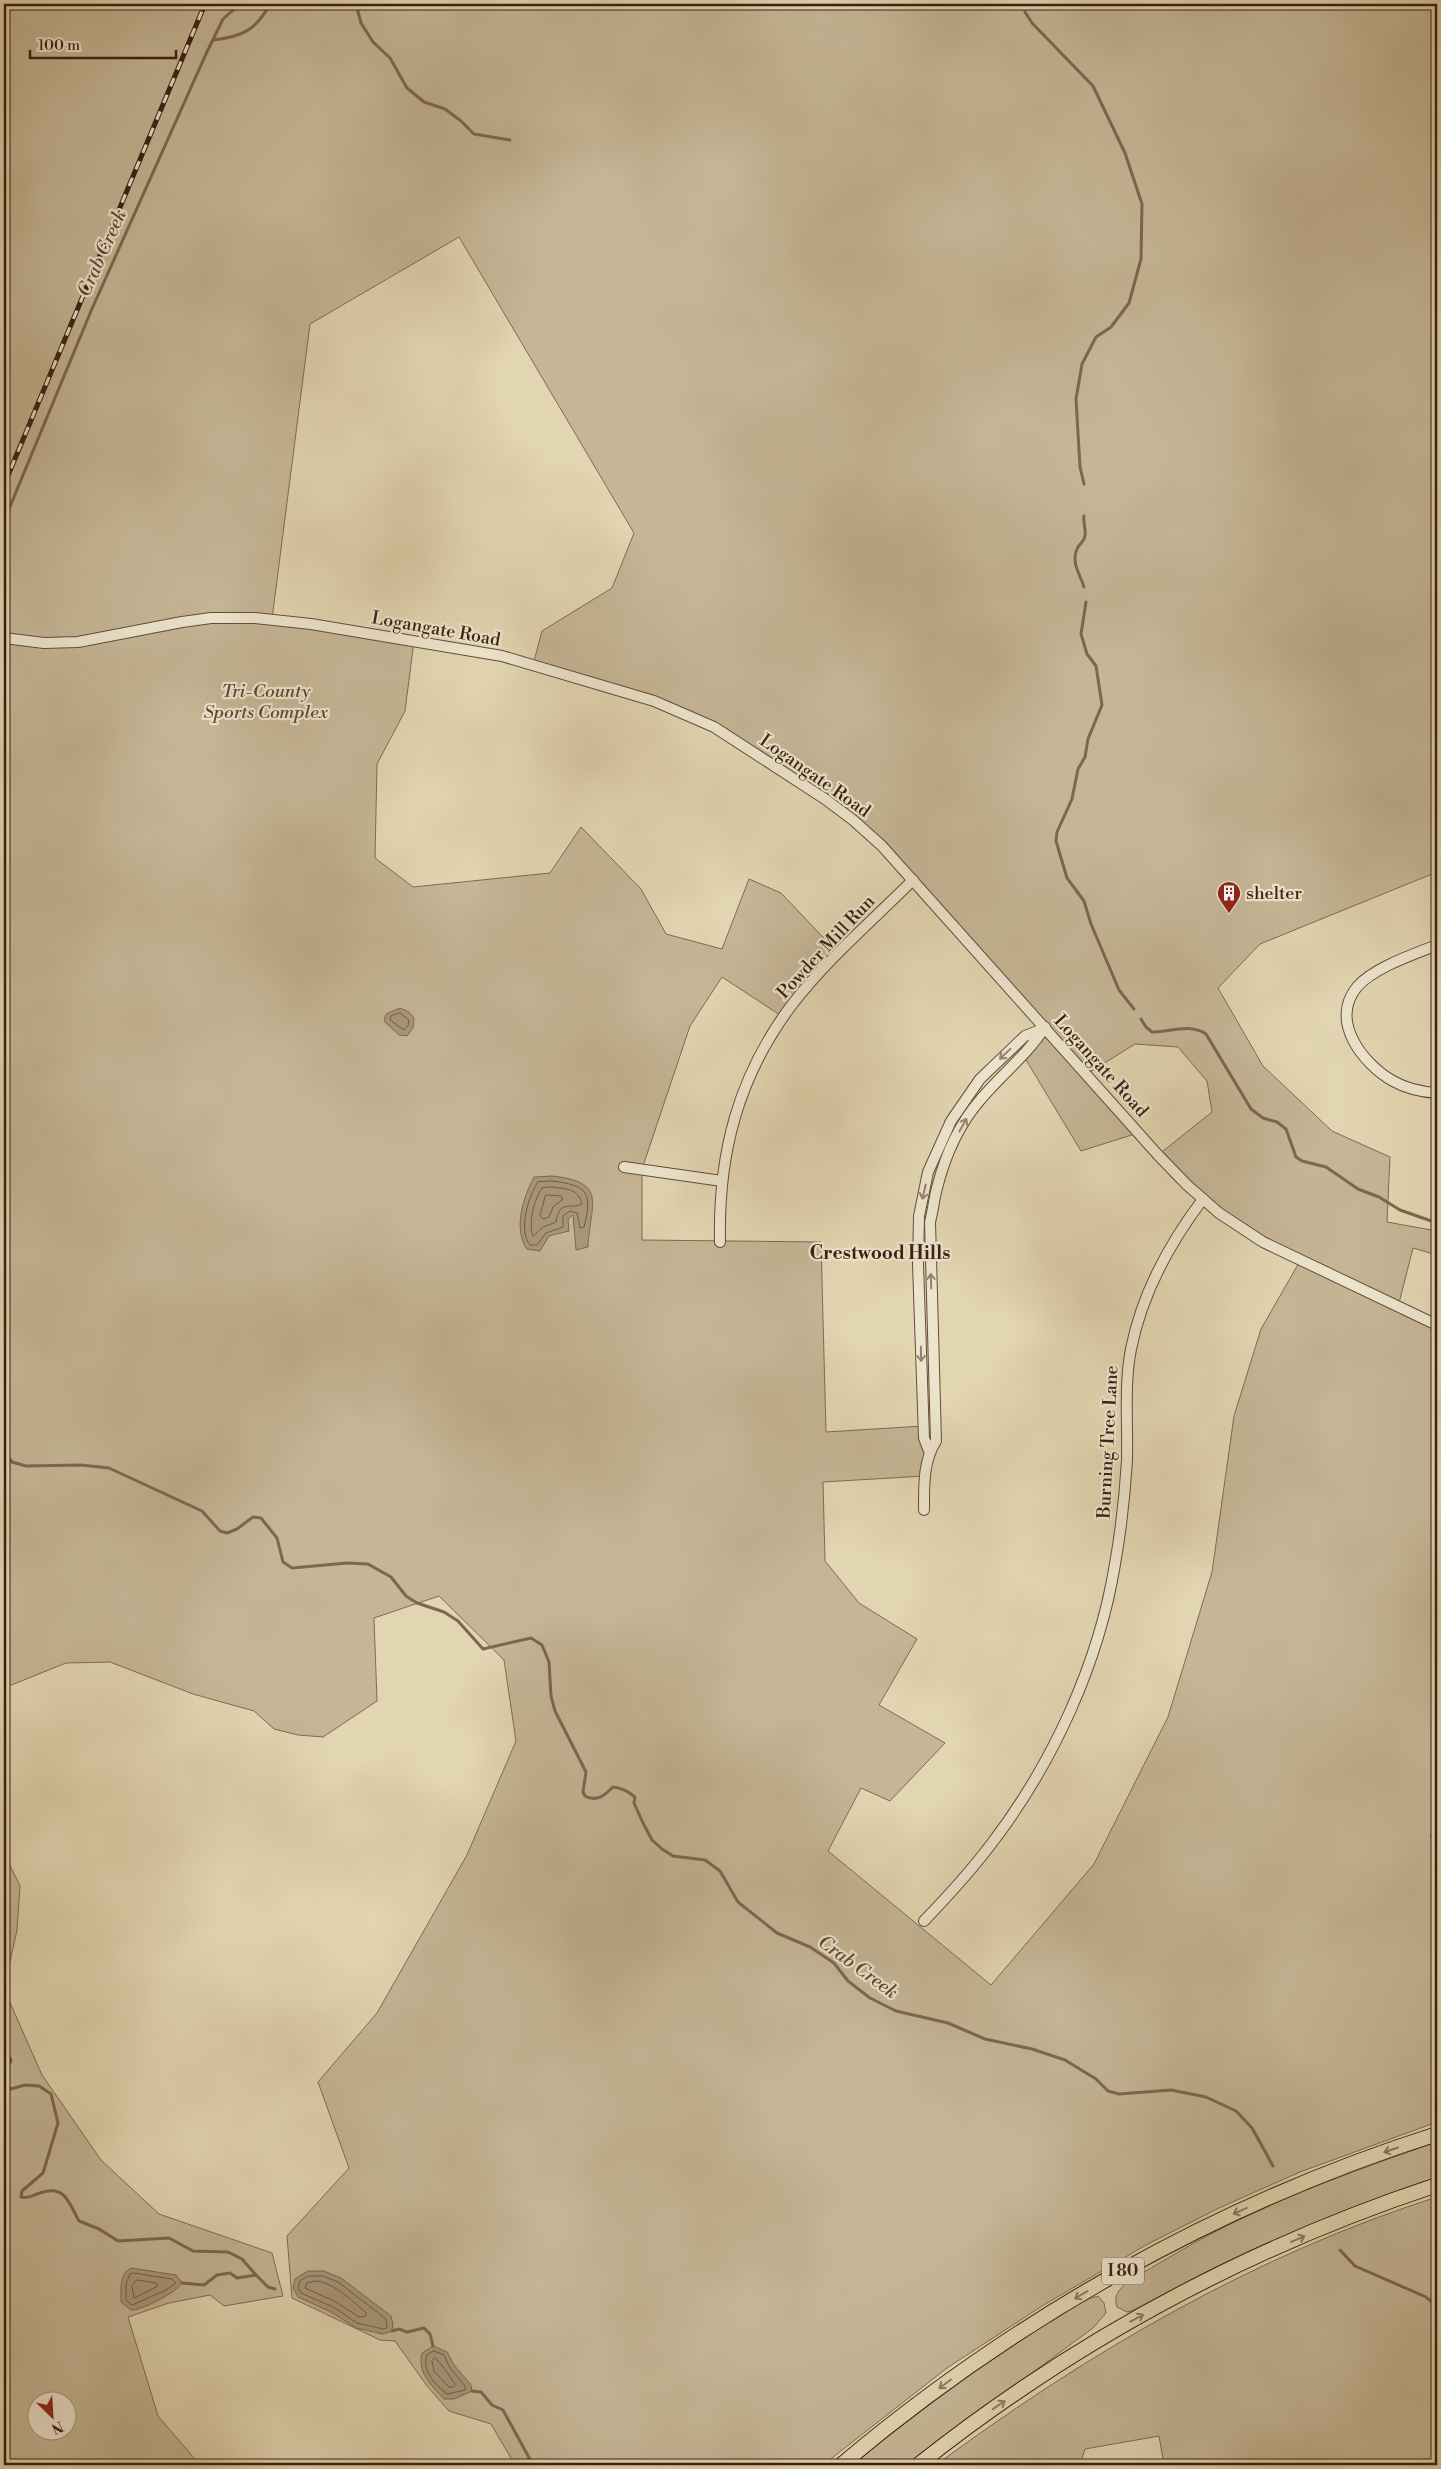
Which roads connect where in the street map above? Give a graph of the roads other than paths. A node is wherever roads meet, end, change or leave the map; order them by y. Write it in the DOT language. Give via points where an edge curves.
graph roads {
  1 [pos="4,638"];
  2 [pos="913,880"];
  3 [pos="1437,945"];
  4 [pos="1045,1027"];
  5 [pos="1437,1093"];
  6 [pos="624,1167"];
  7 [pos="722,1181"];
  8 [pos="1203,1199"];
  9 [pos="720,1242"];
  10 [pos="1437,1325"];
  11 [pos="924,1510"];
  12 [pos="924,1921"];
  13 [pos="1437,2134"];
  14 [pos="1437,2185"];
  15 [pos="841,2465"];
  16 [pos="918,2465"];
  1 -- 2 [label="street, Logangate Road" via="78,642 211,618 255,618 311,624 502,656 567,673 654,701 714,727 853,820"];
  2 -- 4 [label="street, Logangate Road"];
  2 -- 7 [label="street, Powder Mill Run" via="813,980 774,1031 738,1104 724,1158"];
  3 -- 5 [label="street" via="1365,979 1350,999 1346,1018 1358,1048 1383,1075 1414,1090"];
  4 -- 8 [label="street, Logangate Road" via="1158,1155"];
  4 -- 11 [label="street" via="1025,1036 964,1100 942,1137 928,1172 920,1208 925,1222 918,1264 923,1432 929,1451"];
  6 -- 7 [label="street"];
  7 -- 9 [label="street, Powder Mill Run"];
  8 -- 10 [label="street, Logangate Road" via="1272,1247"];
  8 -- 12 [label="street, Burning Tree Lane" via="1161,1262 1146,1294 1136,1328 1128,1369 1126,1463 1115,1565 1100,1627 1082,1680 1056,1740 1010,1818 962,1881"];
  13 -- 15 [label="highway, I 80, one-way" via="1347,2166 1233,2214 1102,2282 958,2374"];
  16 -- 14 [label="highway, I 80, one-way" via="984,2416 1114,2330 1258,2256"];
}
